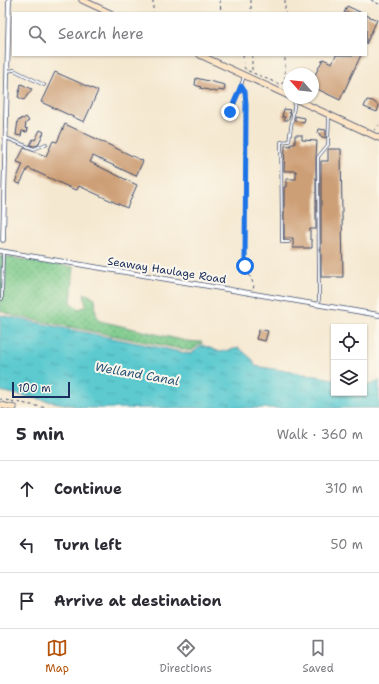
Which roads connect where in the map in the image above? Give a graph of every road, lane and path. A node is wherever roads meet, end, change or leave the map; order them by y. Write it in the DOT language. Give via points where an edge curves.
graph roads {
  1 [pos="9,0"];
  2 [pos="82,0"];
  3 [pos="153,0"];
  4 [pos="220,0"];
  5 [pos="251,0"];
  6 [pos="285,0"];
  7 [pos="371,0"];
  8 [pos="379,4"];
  9 [pos="108,12"];
  10 [pos="153,12"];
  11 [pos="220,12"];
  12 [pos="251,12"];
  13 [pos="285,12"];
  14 [pos="202,56"];
  15 [pos="244,56"];
  16 [pos="252,56"];
  17 [pos="285,56"];
  18 [pos="8,71"];
  19 [pos="252,73"];
  20 [pos="244,75"];
  21 [pos="44,85"];
  22 [pos="241,86"];
  23 [pos="283,93"];
  24 [pos="293,104"];
  25 [pos="306,104"];
  26 [pos="230,112"];
  27 [pos="329,115"];
  28 [pos="379,125"];
  29 [pos="371,134"];
  30 [pos="6,138"];
  31 [pos="379,138"];
  32 [pos="46,144"];
  33 [pos="3,240"];
  34 [pos="289,242"];
  35 [pos="2,252"];
  36 [pos="252,294"];
  37 [pos="2,299"];
  38 [pos="318,305"];
  39 [pos="379,315"];
  40 [pos="0,398"];
  41 [pos="0,405"];
  42 [pos="14,408"];
  43 [pos="48,408"];
  1 -- 18 [label="street"];
  2 -- 9 [label="street"];
  3 -- 10 [label="path"];
  4 -- 11 [label="path"];
  5 -- 12 [label="path"];
  6 -- 13 [label="path"];
  7 -- 8 [label="path"];
  14 -- 20 [label="street"];
  15 -- 19 [label="path" via="244,68"];
  16 -- 19 [label="path"];
  17 -- 19 [label="path" via="283,83"];
  18 -- 21 [label="lane" via="14,70"];
  18 -- 30 [label="street"];
  20 -- 22 [label="lane"];
  20 -- 23 [label="street"];
  22 -- 26 [label="lane"];
  22 -- 36 [label="path" via="245,92 246,105 245,266 254,285"];
  24 -- 34 [label="lane" via="288,141 281,142 282,242"];
  25 -- 27 [label="street"];
  27 -- 29 [label="street"];
  27 -- 38 [label="lane" via="328,145 318,157"];
  28 -- 29 [label="path"];
  29 -- 31 [label="street"];
  30 -- 32 [label="lane" via="34,149"];
  30 -- 33 [label="street"];
  35 -- 36 [label="street, Seaway Haulage Road"];
  35 -- 37 [label="lane"];
  36 -- 38 [label="street, Seaway Haulage Road"];
  38 -- 39 [label="street, Seaway Haulage Road"];
  40 -- 43 [label="path"];
  41 -- 42 [label="street"];
}
